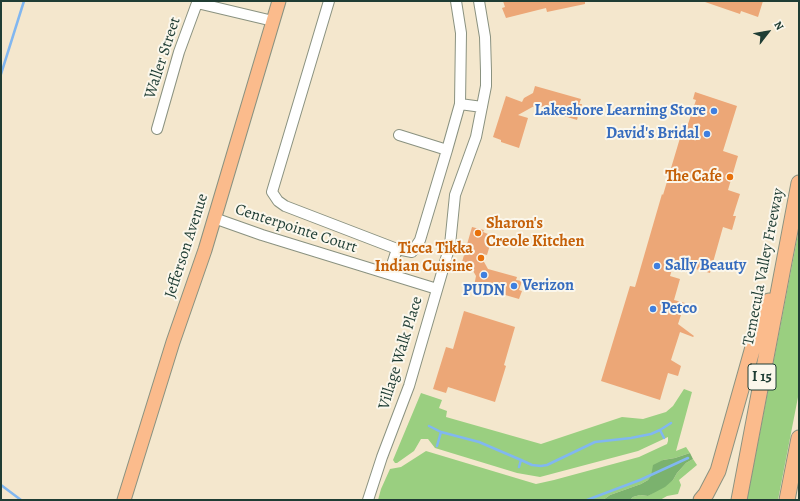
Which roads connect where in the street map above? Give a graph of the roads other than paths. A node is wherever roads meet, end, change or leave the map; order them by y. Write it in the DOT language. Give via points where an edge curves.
graph roads {
  1 [pos="279,1"];
  2 [pos="329,1"];
  3 [pos="456,1"];
  4 [pos="479,1"];
  5 [pos="273,21"];
  6 [pos="460,104"];
  7 [pos="482,107"];
  8 [pos="157,129"];
  9 [pos="399,135"];
  10 [pos="447,150"];
  11 [pos="799,183"];
  12 [pos="214,218"];
  13 [pos="398,249"];
  14 [pos="785,253"];
  15 [pos="389,274"];
  16 [pos="437,289"];
  17 [pos="799,438"];
  18 [pos="124,500"];
  19 [pos="368,500"];
  20 [pos="701,500"];
  21 [pos="739,500"];
  22 [pos="787,500"];
  1 -- 5 [label="main road, Jefferson Avenue"];
  2 -- 13 [label="street" via="272,192 278,202 285,206"];
  3 -- 6 [label="street" via="461,33"];
  4 -- 7 [label="street, Village Walk Place" via="486,37 486,86"];
  5 -- 8 [label="street, Waller Street" via="197,3 178,52"];
  5 -- 12 [label="main road, Jefferson Avenue"];
  6 -- 7 [label="street"];
  6 -- 10 [label="street"];
  7 -- 16 [label="street, Village Walk Place" via="476,137 455,195 450,245"];
  9 -- 10 [label="street"];
  10 -- 13 [label="street" via="420,240 412,252"];
  11 -- 14 [label="highway, Temecula Valley Freeway / I 15"];
  12 -- 15 [label="street, Centerpointe Court"];
  12 -- 18 [label="main road, Jefferson Avenue"];
  13 -- 15 [label="street"];
  14 -- 20 [label="highway" via="753,347 718,471"];
  14 -- 21 [label="highway, Temecula Valley Freeway / I 15"];
  15 -- 16 [label="street, Centerpointe Court"];
  16 -- 19 [label="street, Village Walk Place" via="409,386"];
  17 -- 22 [label="highway"];
}
